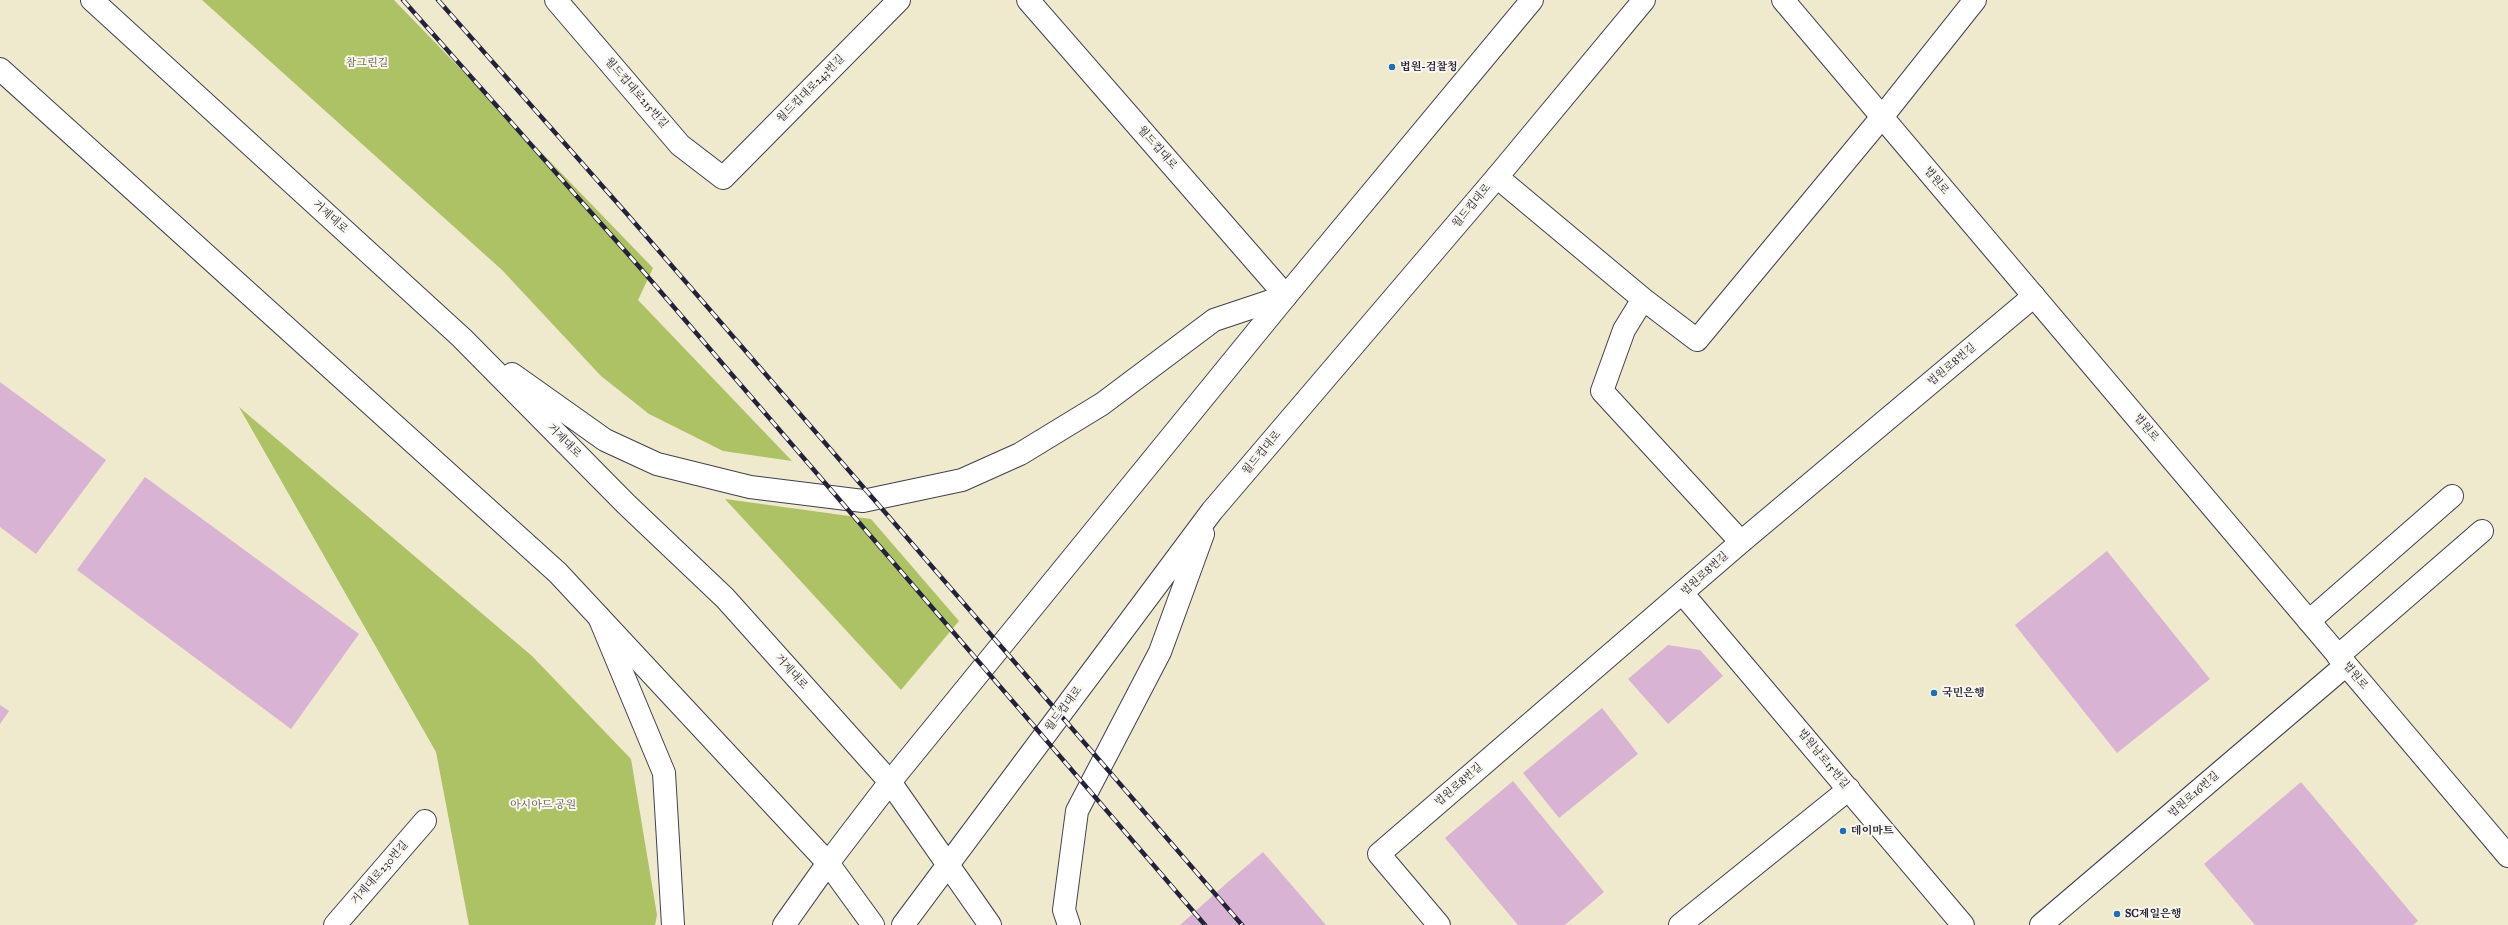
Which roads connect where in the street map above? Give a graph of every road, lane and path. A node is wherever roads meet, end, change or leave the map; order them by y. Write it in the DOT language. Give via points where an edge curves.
graph roads {
  1 [pos="92,0"];
  2 [pos="556,0"];
  3 [pos="899,0"];
  4 [pos="1028,0"];
  5 [pos="1532,0"];
  6 [pos="1644,0"];
  7 [pos="1783,0"];
  8 [pos="1974,0"];
  9 [pos="0,69"];
  10 [pos="1882,117"];
  11 [pos="1497,177"];
  12 [pos="723,178"];
  13 [pos="1286,296"];
  14 [pos="2034,296"];
  15 [pos="1643,299"];
  16 [pos="462,338"];
  17 [pos="2452,496"];
  18 [pos="1212,511"];
  19 [pos="2482,531"];
  20 [pos="1740,542"];
  21 [pos="1683,594"];
  22 [pos="598,616"];
  23 [pos="2309,621"];
  24 [pos="2342,660"];
  25 [pos="890,782"];
  26 [pos="1849,789"];
  27 [pos="425,821"];
  28 [pos="2508,856"];
  29 [pos="828,862"];
  30 [pos="947,865"];
  31 [pos="335,925"];
  32 [pos="673,925"];
  33 [pos="784,925"];
  34 [pos="873,925"];
  35 [pos="903,925"];
  36 [pos="990,925"];
  37 [pos="1069,925"];
  38 [pos="1439,925"];
  39 [pos="1680,925"];
  40 [pos="1963,925"];
  41 [pos="2042,925"];
  1 -- 16 [label="main road, 거제대로"];
  2 -- 12 [label="main road, 월드컵대로215번길" via="680,145"];
  3 -- 12 [label="main road, 월드컵대로243번길"];
  4 -- 13 [label="main road, 월드컵대로"];
  5 -- 13 [label="main road"];
  6 -- 11 [label="main road, 월드컵대로"];
  7 -- 10 [label="main road, 법원로"];
  8 -- 10 [label="main road"];
  9 -- 22 [label="main road" via="558,573"];
  10 -- 14 [label="main road, 법원로"];
  10 -- 15 [label="main road" via="1696,340"];
  11 -- 15 [label="main road"];
  11 -- 18 [label="main road, 월드컵대로"];
  13 -- 16 [label="main road" via="1214,320 1102,404 1020,454 962,480 863,501 750,487 657,464 605,440"];
  13 -- 25 [label="main road"];
  14 -- 20 [label="main road, 법원로8번길"];
  14 -- 23 [label="main road, 법원로"];
  15 -- 20 [label="main road" via="1624,330 1602,390"];
  16 -- 25 [label="main road, 거제대로" via="626,504 725,598"];
  17 -- 23 [label="main road"];
  18 -- 30 [label="main road, 월드컵대로"];
  18 -- 37 [label="main road" via="1160,652 1077,811 1064,910"];
  19 -- 24 [label="main road, 법원로16번길"];
  20 -- 21 [label="main road, 법원로8번길"];
  21 -- 26 [label="main road, 법원남로15번길"];
  21 -- 38 [label="main road, 법원로8번길" via="1378,854"];
  22 -- 29 [label="main road"];
  22 -- 32 [label="main road" via="664,772"];
  23 -- 24 [label="main road, 법원로"];
  24 -- 28 [label="main road, 법원로"];
  24 -- 41 [label="main road, 법원로16번길"];
  25 -- 29 [label="main road"];
  25 -- 30 [label="main road, 거제대로"];
  26 -- 39 [label="main road"];
  26 -- 40 [label="main road, 법원남로15번길"];
  27 -- 31 [label="main road, 거제대로230번길"];
  29 -- 33 [label="main road"];
  29 -- 34 [label="main road"];
  30 -- 35 [label="main road, 월드컵대로"];
  30 -- 36 [label="main road, 거제대로"];
}
